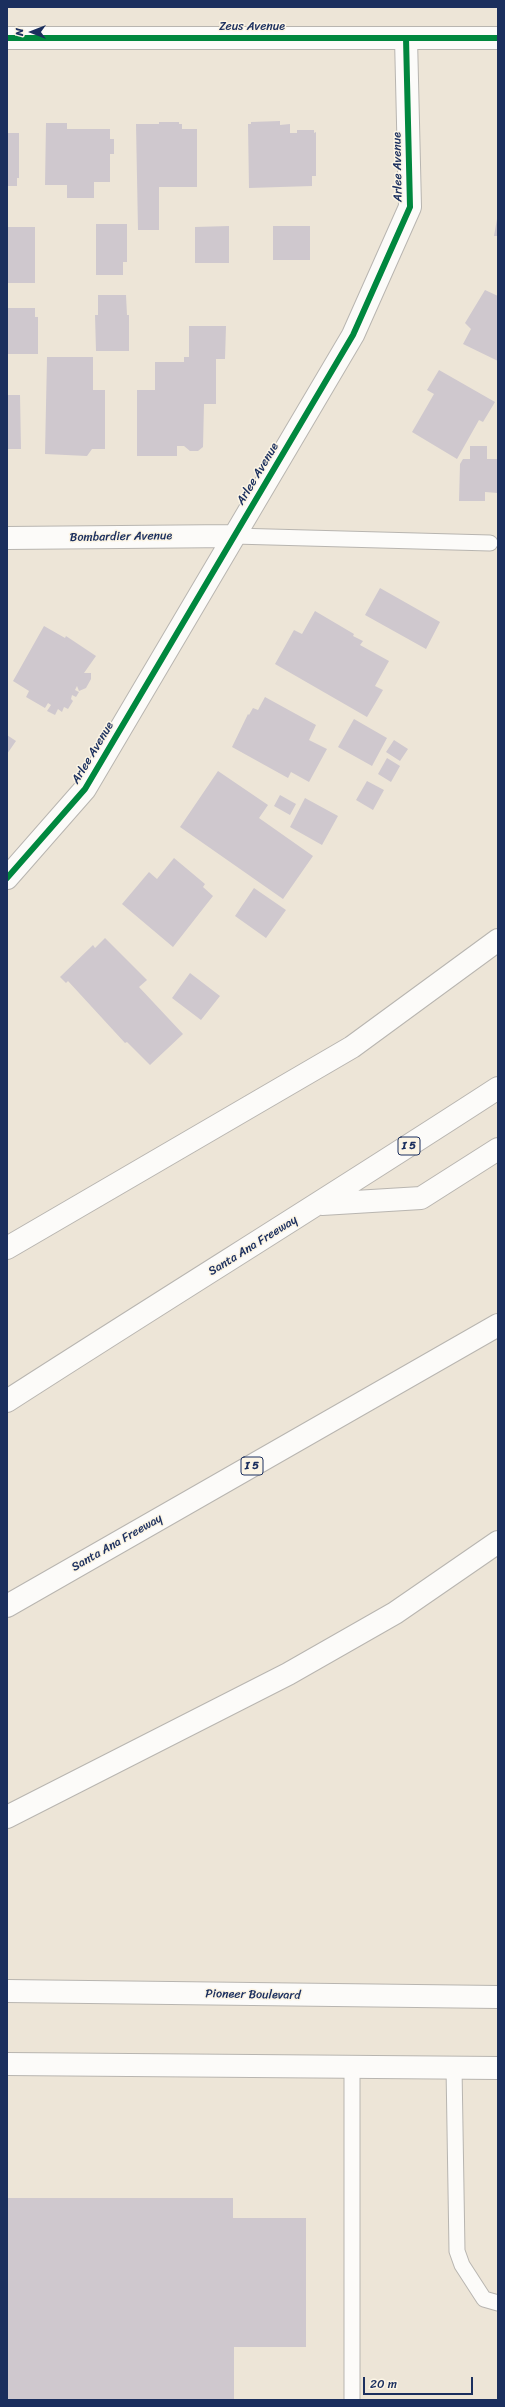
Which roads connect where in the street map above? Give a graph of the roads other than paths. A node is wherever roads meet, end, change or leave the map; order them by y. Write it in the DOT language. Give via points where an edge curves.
graph roads {
  1 [pos="7,38"];
  2 [pos="406,38"];
  3 [pos="498,38"];
  4 [pos="234,536"];
  5 [pos="7,538"];
  6 [pos="490,543"];
  7 [pos="7,878"];
  8 [pos="498,940"];
  9 [pos="498,1088"];
  10 [pos="498,1149"];
  11 [pos="321,1204"];
  12 [pos="7,1248"];
  13 [pos="498,1325"];
  14 [pos="7,1401"];
  15 [pos="498,1542"];
  16 [pos="7,1606"];
  17 [pos="7,1817"];
  18 [pos="7,1991"];
  19 [pos="498,1997"];
  20 [pos="7,2064"];
  21 [pos="30,2064"];
  22 [pos="352,2067"];
  23 [pos="454,2067"];
  24 [pos="498,2068"];
  25 [pos="7,2074"];
  26 [pos="498,2303"];
  27 [pos="352,2400"];
  1 -- 2 [label="main road, Zeus Avenue"];
  2 -- 3 [label="main road, Zeus Avenue"];
  2 -- 4 [label="main road, Arlee Avenue" via="410,207 353,334"];
  4 -- 5 [label="main road, Bombardier Avenue"];
  4 -- 6 [label="lane"];
  4 -- 7 [label="main road, Arlee Avenue" via="85,789"];
  8 -- 12 [label="main road" via="352,1047"];
  9 -- 11 [label="main road, Santa Ana Freeway / I 5"];
  10 -- 11 [label="main road" via="421,1198"];
  11 -- 14 [label="main road, Santa Ana Freeway / I 5"];
  13 -- 16 [label="main road, Santa Ana Freeway / I 5"];
  15 -- 17 [label="main road" via="395,1613 288,1674"];
  18 -- 19 [label="main road, Pioneer Boulevard"];
  20 -- 21 [label="main road"];
  21 -- 22 [label="main road"];
  21 -- 25 [label="lane"];
  22 -- 23 [label="main road"];
  22 -- 27 [label="lane"];
  23 -- 24 [label="main road"];
  23 -- 26 [label="lane" via="457,2251 462,2265 484,2299"];
}
